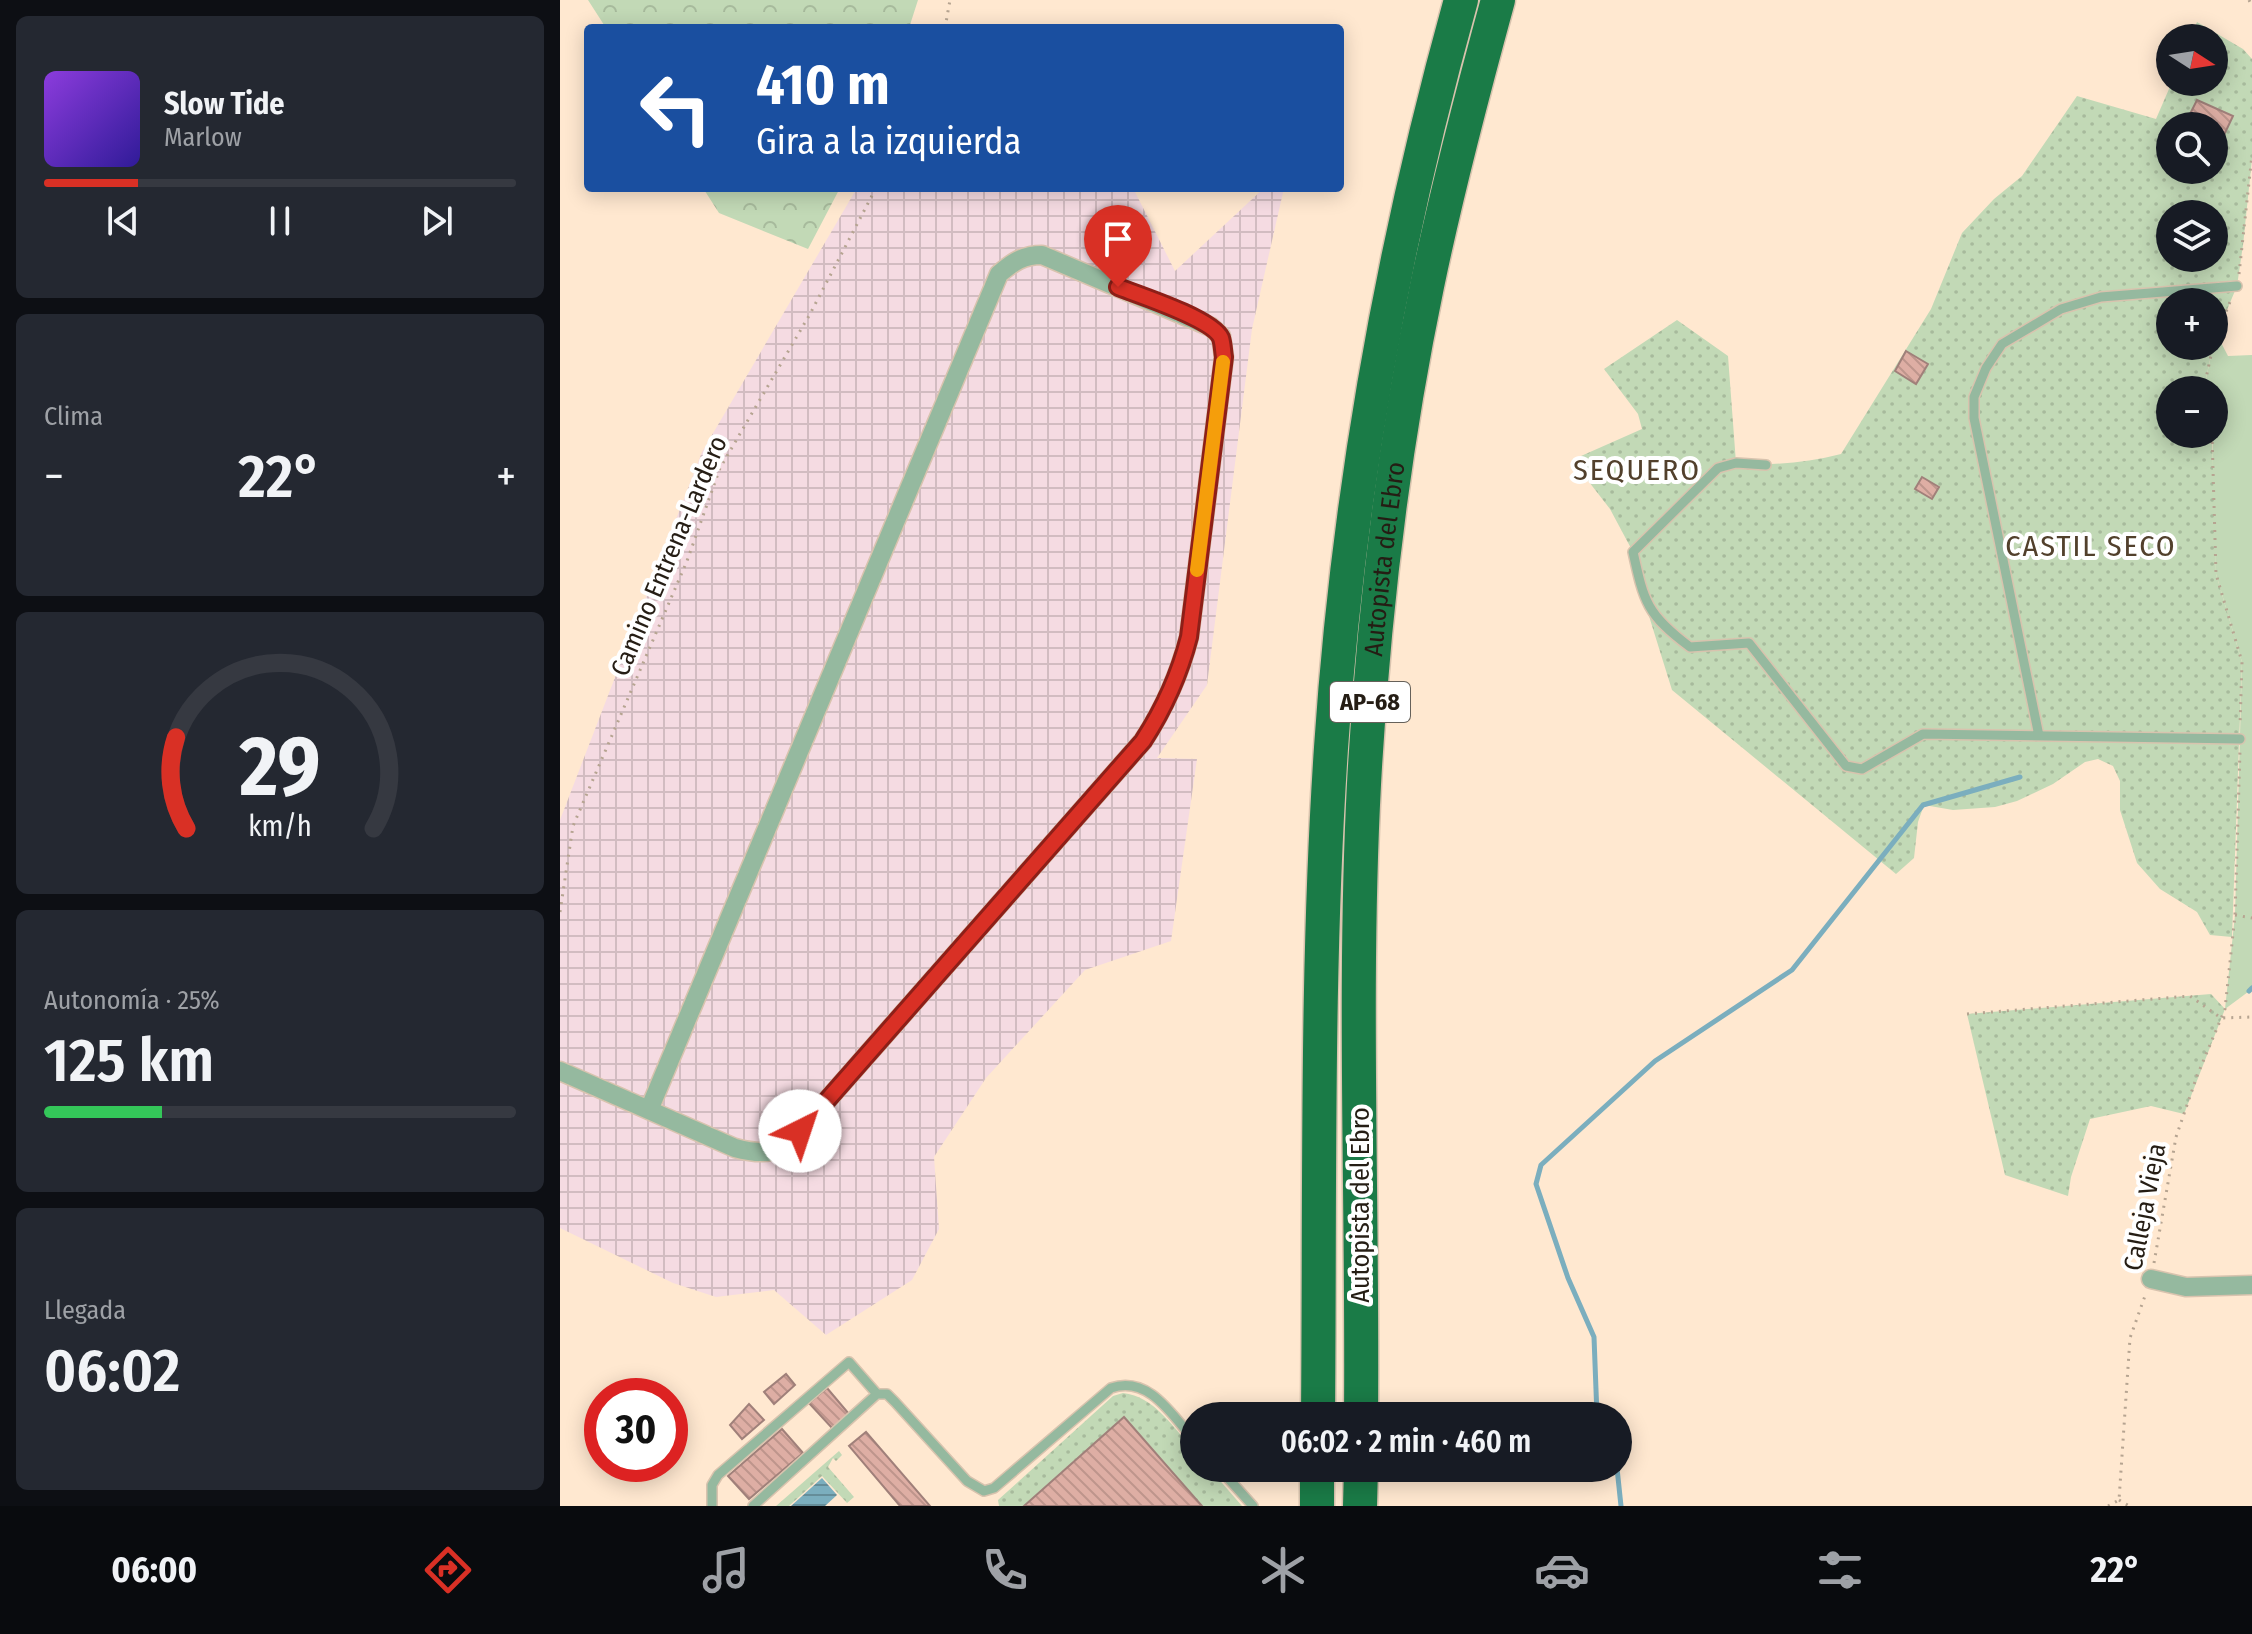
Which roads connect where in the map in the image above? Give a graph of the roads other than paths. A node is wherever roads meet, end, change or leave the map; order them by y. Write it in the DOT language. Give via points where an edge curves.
graph roads {
  1 [pos="1461,0"];
  2 [pos="1498,0"];
  3 [pos="2237,286"];
  4 [pos="1766,465"];
  5 [pos="2039,736"];
  6 [pos="2240,739"];
  7 [pos="560,1071"];
  8 [pos="649,1110"];
  9 [pos="2151,1279"];
  10 [pos="2252,1285"];
  11 [pos="877,1394"];
  12 [pos="1318,1402"];
  13 [pos="1361,1402"];
  14 [pos="1180,1425"];
  15 [pos="1232,1482"];
  16 [pos="1317,1482"];
  17 [pos="1361,1482"];
  18 [pos="712,1506"];
  19 [pos="753,1506"];
  20 [pos="1253,1506"];
  21 [pos="1317,1506"];
  22 [pos="1360,1506"];
  1 -- 12 [label="highway, Autopista del Ebro / AP-68" via="1422,147 1379,348 1350,544 1325,865"];
  2 -- 13 [label="highway, Autopista del Ebro / AP-68" via="1426,290 1389,516 1370,703 1358,1010"];
  3 -- 5 [label="lane" via="2101,297 2061,309 2002,344 1986,368 1974,397 1974,418"];
  4 -- 5 [label="lane" via="1718,468 1633,552 1644,600 1667,630 1690,647 1749,643 1846,766 1862,769 1923,734"];
  5 -- 6 [label="lane"];
  7 -- 8 [label="street"];
  8 -- 8 [label="street" via="754,1153 790,1142 1143,741 1179,677 1189,637 1224,357 1221,336 1211,327 1042,255 1013,261 999,274"];
  9 -- 10 [label="street" via="2186,1287"];
  11 -- 14 [label="lane" via="887,1394 967,1481 984,1491 1111,1388 1125,1383 1154,1396"];
  11 -- 18 [label="lane" via="849,1362 718,1475"];
  11 -- 19 [label="lane"];
  15 -- 20 [label="lane"];
  16 -- 21 [label="highway"];
  17 -- 22 [label="highway"];
}
